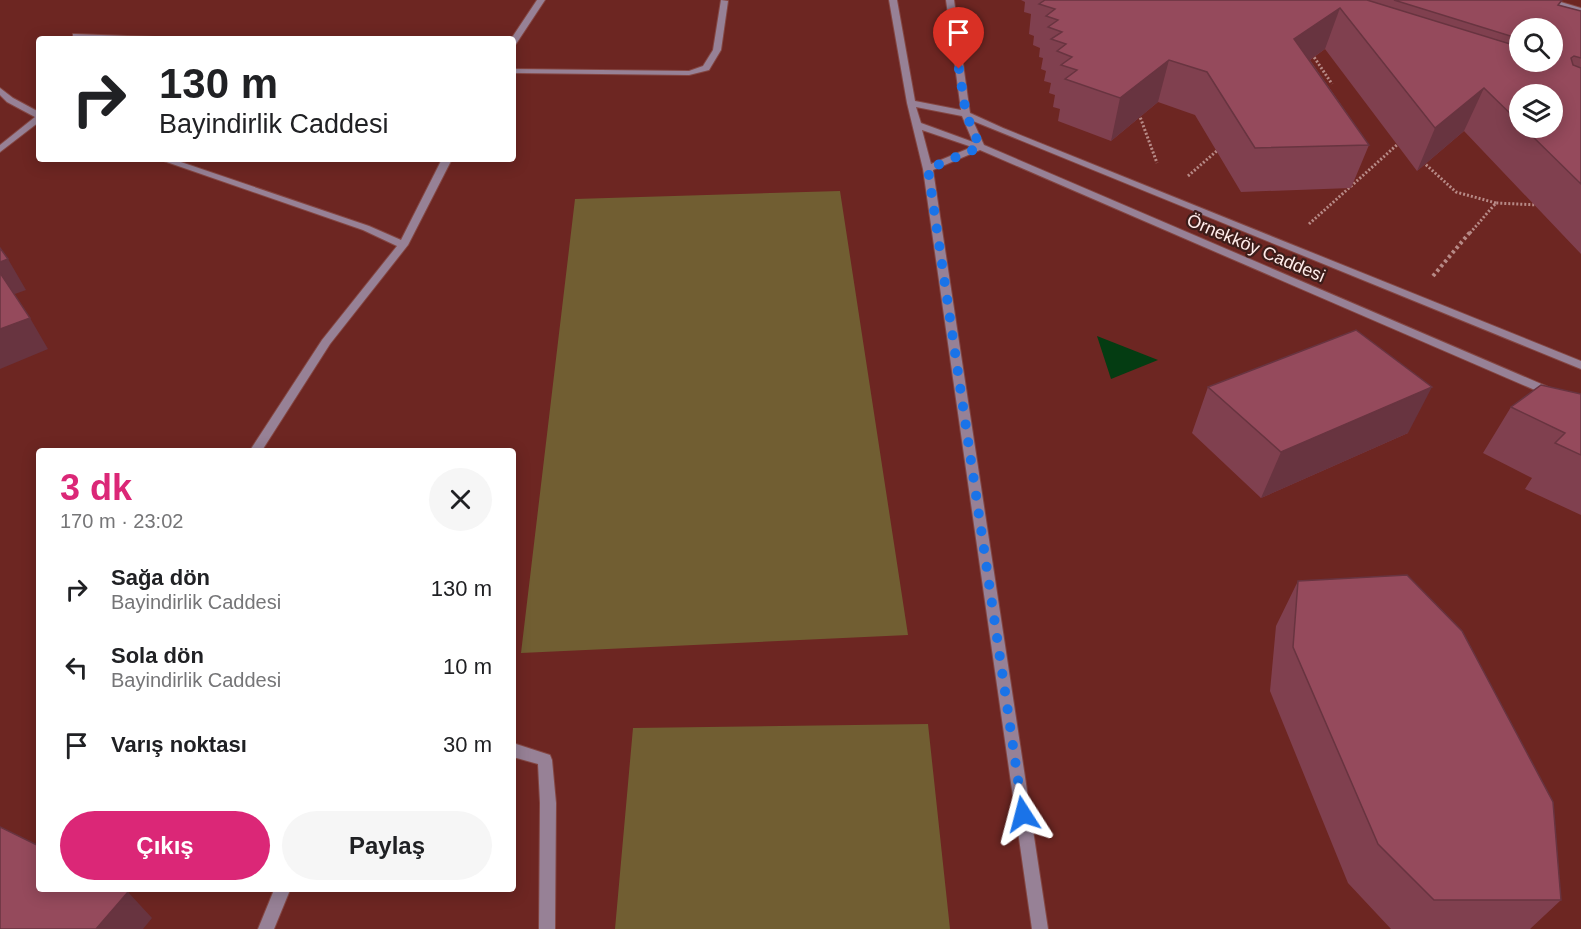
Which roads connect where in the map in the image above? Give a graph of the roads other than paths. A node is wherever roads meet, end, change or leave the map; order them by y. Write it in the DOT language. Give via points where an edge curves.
graph roads {
  1 [pos="541,0"];
  2 [pos="893,0"];
  3 [pos="950,0"];
  4 [pos="1546,0"];
  5 [pos="724,1"];
  6 [pos="1581,10"];
  7 [pos="516,38"];
  8 [pos="516,71"];
  9 [pos="0,91"];
  10 [pos="911,103"];
  11 [pos="36,114"];
  12 [pos="966,114"];
  13 [pos="36,119"];
  14 [pos="916,125"];
  15 [pos="980,147"];
  16 [pos="0,149"];
  17 [pos="172,162"];
  18 [pos="445,162"];
  19 [pos="928,169"];
  20 [pos="403,245"];
  21 [pos="1581,365"];
  22 [pos="1581,406"];
  23 [pos="258,448"];
  24 [pos="516,751"];
  25 [pos="281,892"];
  26 [pos="266,929"];
  27 [pos="547,929"];
  28 [pos="1040,929"];
  1 -- 7 [label="street"];
  2 -- 10 [label="street"];
  3 -- 12 [label="street"];
  4 -- 6 [label="street"];
  5 -- 8 [label="street" via="717,50 706,68 689,73"];
  9 -- 11 [label="street"];
  10 -- 12 [label="street, Örnekköy Caddesi"];
  10 -- 14 [label="street"];
  12 -- 15 [label="street"];
  12 -- 21 [label="street, Örnekköy Caddesi"];
  13 -- 16 [label="street"];
  14 -- 15 [label="street, Örnekköy Caddesi"];
  14 -- 19 [label="street"];
  15 -- 19 [label="street"];
  15 -- 22 [label="street, Örnekköy Caddesi"];
  17 -- 20 [label="street" via="366,228"];
  18 -- 20 [label="street"];
  19 -- 28 [label="street"];
  20 -- 23 [label="street" via="326,342"];
  24 -- 27 [label="street" via="545,760"];
  25 -- 26 [label="street"];
}
